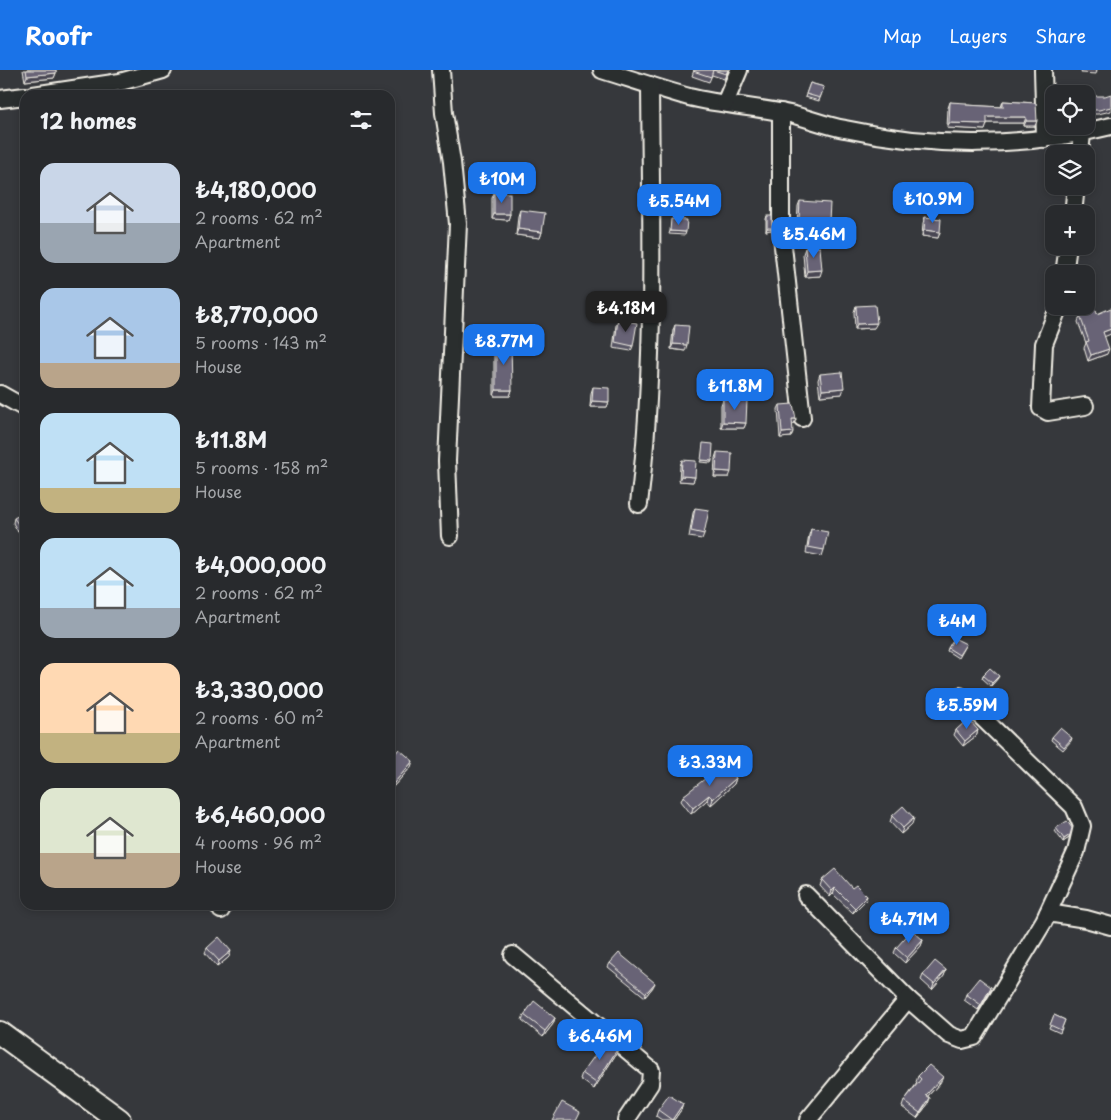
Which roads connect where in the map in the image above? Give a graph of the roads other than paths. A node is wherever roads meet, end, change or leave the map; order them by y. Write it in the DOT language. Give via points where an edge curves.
graph roads {
  1 [pos="163,70"];
  2 [pos="441,70"];
  3 [pos="602,70"];
  4 [pos="739,70"];
  5 [pos="1043,70"];
  6 [pos="650,85"];
  7 [pos="123,89"];
  8 [pos="108,90"];
  9 [pos="20,97"];
  10 [pos="0,99"];
  11 [pos="726,103"];
  12 [pos="781,112"];
  13 [pos="1111,126"];
  14 [pos="1095,130"];
  15 [pos="1070,135"];
  16 [pos="1045,139"];
  17 [pos="1055,315"];
  18 [pos="0,394"];
  19 [pos="20,405"];
  20 [pos="1085,406"];
  21 [pos="802,418"];
  22 [pos="639,504"];
  23 [pos="450,536"];
  24 [pos="960,696"];
  25 [pos="806,895"];
  26 [pos="1048,914"];
  27 [pos="1111,926"];
  28 [pos="513,955"];
  29 [pos="908,1000"];
  30 [pos="0,1033"];
  31 [pos="119,1120"];
  32 [pos="626,1120"];
  33 [pos="808,1120"];
  1 -- 7 [label="street"];
  2 -- 23 [label="street" via="458,224 447,461"];
  3 -- 6 [label="street"];
  4 -- 11 [label="street"];
  5 -- 16 [label="street"];
  6 -- 11 [label="street"];
  6 -- 22 [label="street" via="651,343"];
  7 -- 8 [label="street"];
  9 -- 10 [label="street"];
  11 -- 12 [label="street"];
  12 -- 16 [label="street" via="843,129 920,140 995,143"];
  12 -- 21 [label="street" via="782,228"];
  13 -- 14 [label="street"];
  15 -- 16 [label="street"];
  17 -- 20 [label="street" via="1044,344 1041,408 1048,412"];
  18 -- 19 [label="street"];
  24 -- 26 [label="street" via="1078,813 1082,833"];
  25 -- 29 [label="street"];
  26 -- 27 [label="street"];
  26 -- 29 [label="street" via="974,1038 962,1040 950,1035"];
  28 -- 32 [label="street" via="650,1070 650,1084"];
  29 -- 33 [label="street"];
  30 -- 31 [label="street"];
}
